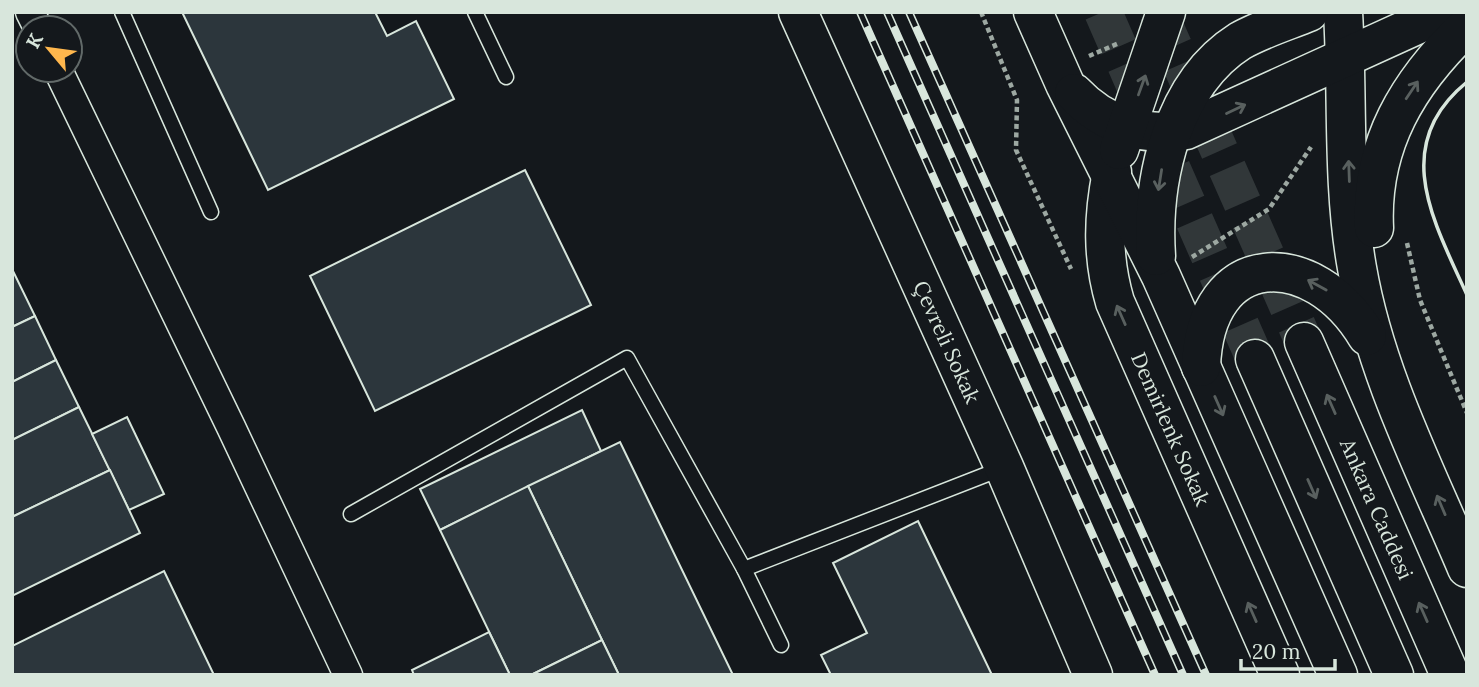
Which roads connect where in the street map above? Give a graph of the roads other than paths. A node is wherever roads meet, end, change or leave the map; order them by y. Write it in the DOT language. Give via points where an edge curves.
graph roads {
  1 [pos="122,12"];
  2 [pos="475,12"];
  3 [pos="798,12"];
  4 [pos="1033,12"];
  5 [pos="1309,12"];
  6 [pos="1343,12"];
  7 [pos="1446,12"];
  8 [pos="1165,18"];
  9 [pos="1467,26"];
  10 [pos="1345,57"];
  11 [pos="1062,76"];
  12 [pos="506,77"];
  13 [pos="65,84"];
  14 [pos="1127,127"];
  15 [pos="1173,132"];
  16 [pos="1112,172"];
  17 [pos="211,212"];
  18 [pos="1159,272"];
  19 [pos="1304,342"];
  20 [pos="1378,353"];
  21 [pos="1255,359"];
  22 [pos="1201,367"];
  23 [pos="1423,463"];
  24 [pos="1004,467"];
  25 [pos="351,514"];
  26 [pos="1467,568"];
  27 [pos="744,569"];
  28 [pos="781,645"];
  29 [pos="348,675"];
  30 [pos="1093,675"];
  31 [pos="1280,675"];
  32 [pos="1338,675"];
  33 [pos="1394,675"];
  34 [pos="1450,675"];
  1 -- 17 [label="lane"];
  2 -- 12 [label="lane"];
  3 -- 24 [label="main road, Çevreli Sokak"];
  4 -- 11 [label="main road"];
  5 -- 15 [label="main road" via="1241,41 1215,60 1194,88"];
  6 -- 10 [label="main road"];
  7 -- 10 [label="main road"];
  14 -- 8 [label="main road, Demirlenk Sokak, one-way"];
  23 -- 9 [label="main road, one-way" via="1409,379 1376,253 1375,189 1395,116 1420,78"];
  15 -- 10 [label="main road, one-way" via="1209,122"];
  20 -- 10 [label="main road, one-way" via="1354,244"];
  11 -- 14 [label="main road" via="1095,112"];
  11 -- 16 [label="main road"];
  13 -- 29 [label="street"];
  14 -- 15 [label="main road"];
  14 -- 16 [label="main road, Demirlenk Sokak"];
  15 -- 18 [label="main road, one-way" via="1157,201"];
  16 -- 18 [label="main road"];
  31 -- 16 [label="main road, Demirlenk Sokak, one-way" via="1115,302 1105,247"];
  18 -- 22 [label="main road"];
  34 -- 19 [label="main road, Ankara Caddesi, one-way"];
  20 -- 22 [label="main road, one-way" via="1351,313 1321,286 1275,272 1256,274 1220,298 1202,342"];
  20 -- 23 [label="main road"];
  21 -- 33 [label="main road, one-way"];
  22 -- 32 [label="main road, one-way"];
  26 -- 23 [label="main road, one-way"];
  24 -- 27 [label="lane"];
  24 -- 30 [label="main road, Çevreli Sokak"];
  25 -- 27 [label="lane" via="627,358"];
  27 -- 28 [label="lane"];
}
